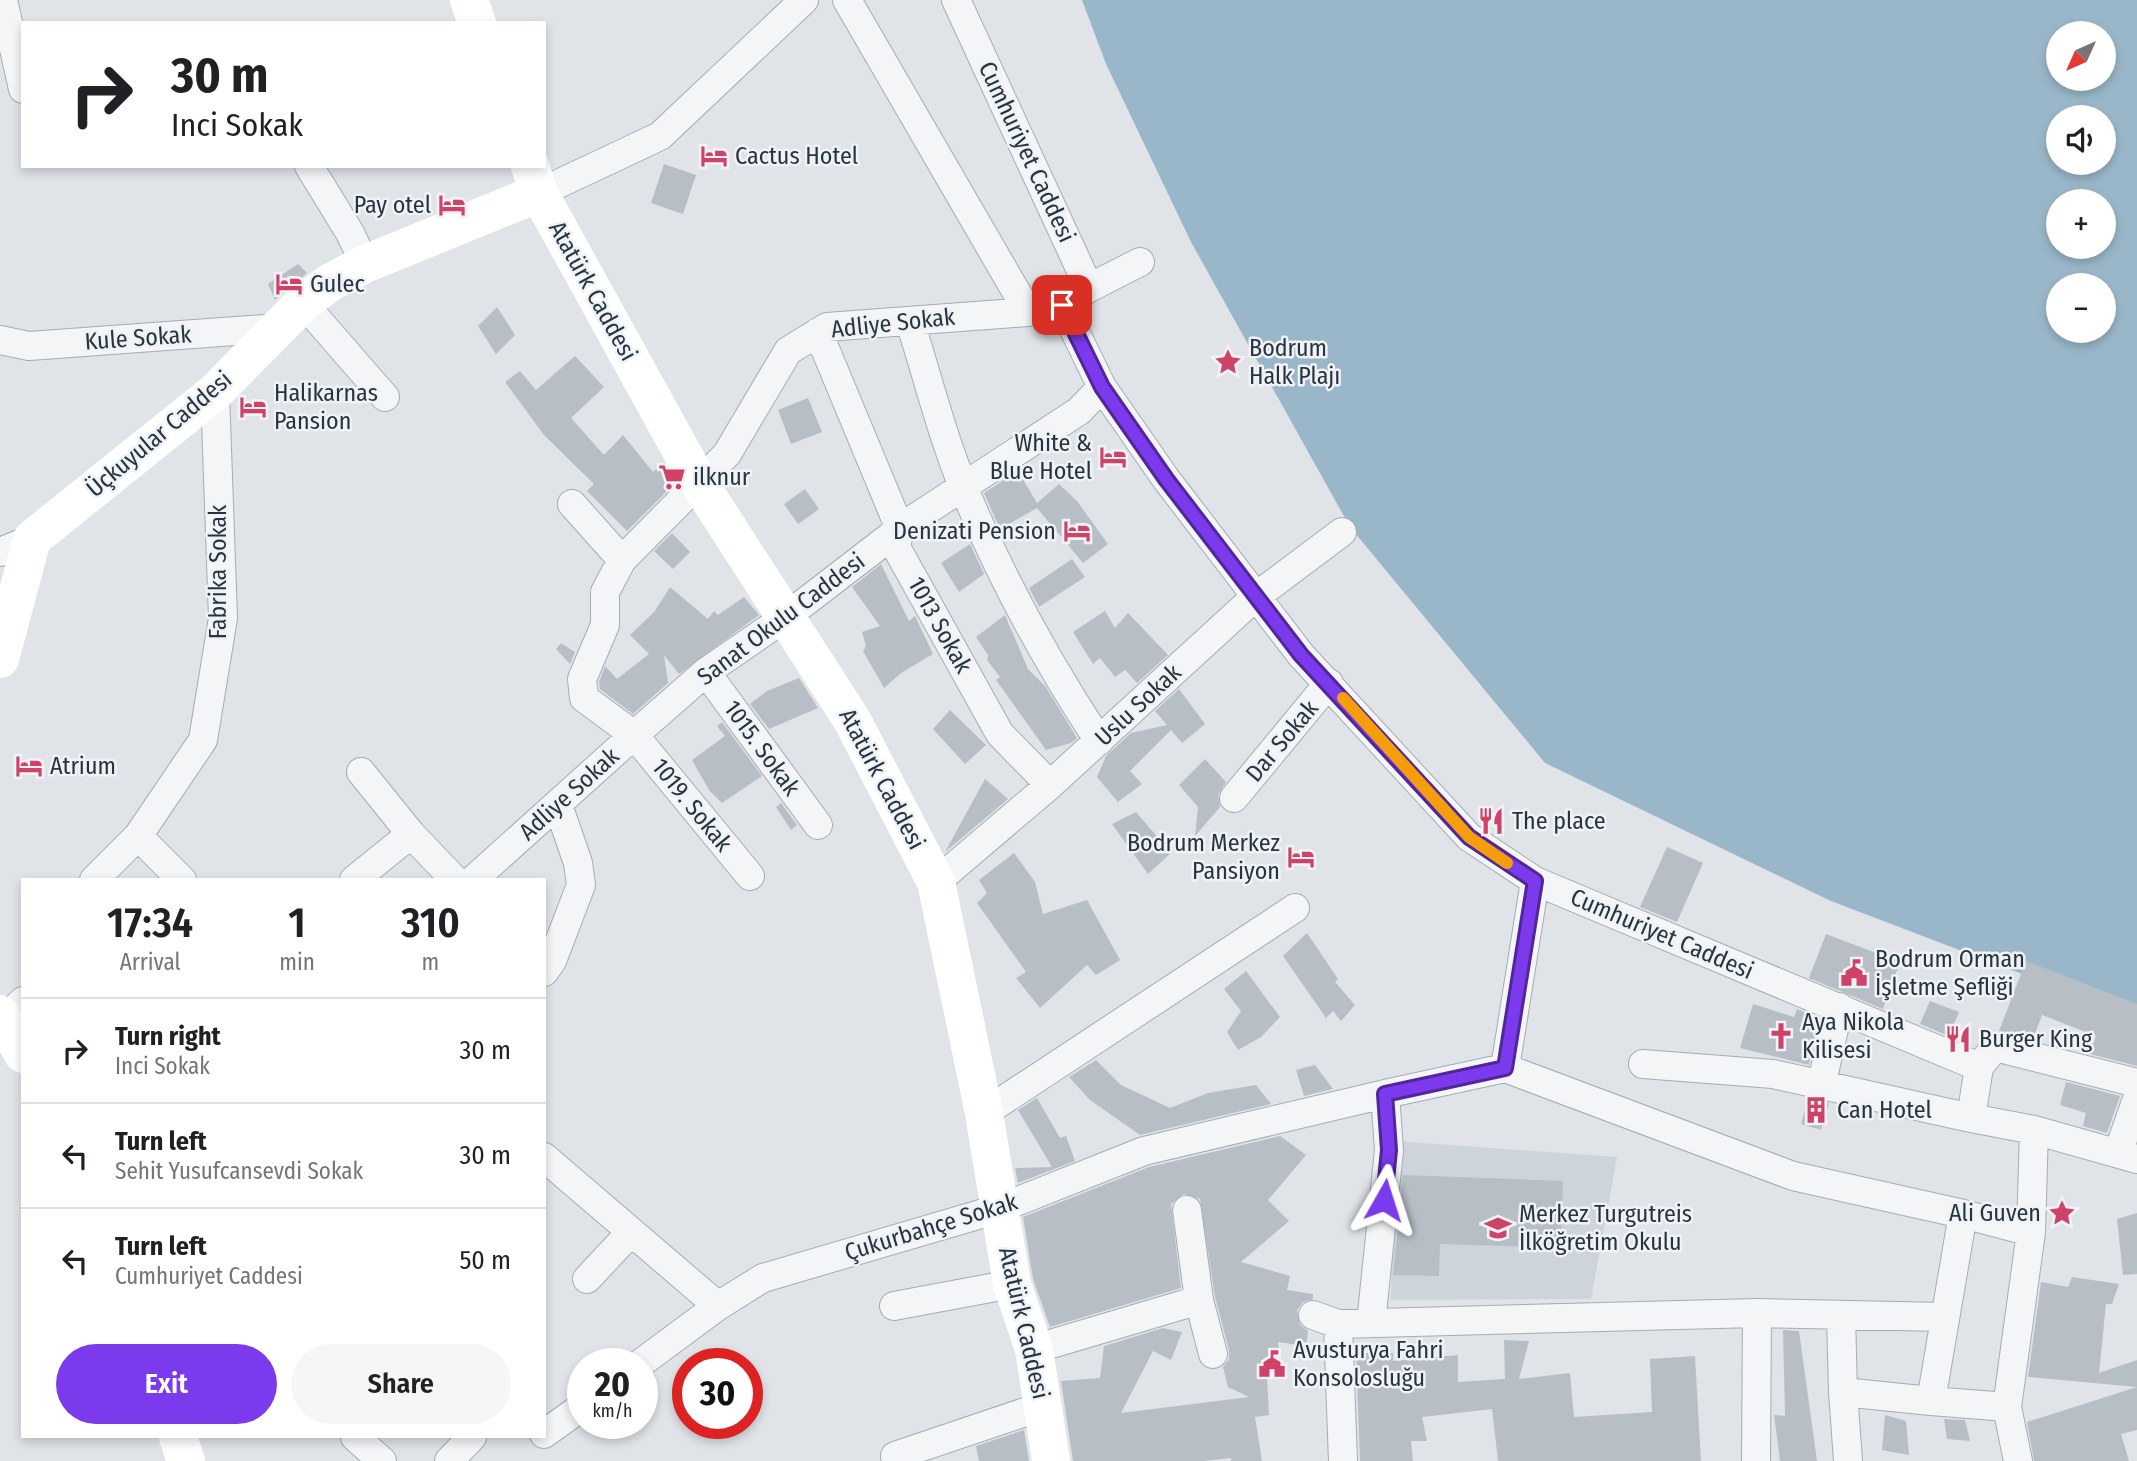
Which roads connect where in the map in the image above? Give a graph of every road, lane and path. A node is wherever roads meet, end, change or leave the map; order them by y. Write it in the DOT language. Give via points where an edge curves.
graph roads {
  1 [pos="3,0"];
  2 [pos="469,0"];
  3 [pos="804,0"];
  4 [pos="847,0"];
  5 [pos="957,0"];
  6 [pos="476,21"];
  7 [pos="21,80"];
  8 [pos="310,168"];
  9 [pos="535,179"];
  10 [pos="1140,262"];
  11 [pos="365,264"];
  12 [pos="1089,288"];
  13 [pos="1062,305"];
  14 [pos="1028,312"];
  15 [pos="290,315"];
  16 [pos="910,322"];
  17 [pos="818,332"];
  18 [pos="0,340"];
  19 [pos="29,346"];
  20 [pos="0,364"];
  21 [pos="1102,387"];
  22 [pos="215,392"];
  23 [pos="385,397"];
  24 [pos="698,483"];
  25 [pos="964,489"];
  26 [pos="572,504"];
  27 [pos="901,528"];
  28 [pos="1342,532"];
  29 [pos="16,545"];
  30 [pos="622,560"];
  31 [pos="1254,598"];
  32 [pos="787,616"];
  33 [pos="0,659"];
  34 [pos="706,672"];
  35 [pos="1329,683"];
  36 [pos="635,735"];
  37 [pos="1099,741"];
  38 [pos="361,772"];
  39 [pos="1050,785"];
  40 [pos="1234,798"];
  41 [pos="558,805"];
  42 [pos="818,825"];
  43 [pos="411,834"];
  44 [pos="138,836"];
  45 [pos="750,876"];
  46 [pos="96,878"];
  47 [pos="180,878"];
  48 [pos="356,878"];
  49 [pos="454,878"];
  50 [pos="475,878"];
  51 [pos="1535,881"];
  52 [pos="936,882"];
  53 [pos="1295,908"];
  54 [pos="547,962"];
  55 [pos="1839,1007"];
  56 [pos="1643,1064"];
  57 [pos="1979,1067"];
  58 [pos="1505,1068"];
  59 [pos="1822,1083"];
  60 [pos="2137,1083"];
  61 [pos="1385,1094"];
  62 [pos="2137,1099"];
  63 [pos="984,1113"];
  64 [pos="1971,1118"];
  65 [pos="2034,1130"];
  66 [pos="2128,1156"];
  67 [pos="546,1159"];
  68 [pos="998,1209"];
  69 [pos="1187,1210"];
  70 [pos="1963,1214"];
  71 [pos="631,1232"];
  72 [pos="2031,1232"];
  73 [pos="587,1279"];
  74 [pos="1012,1284"];
  75 [pos="1199,1300"];
  76 [pos="718,1306"];
  77 [pos="894,1306"];
  78 [pos="1757,1313"];
  79 [pos="1841,1315"];
  80 [pos="1945,1317"];
  81 [pos="1371,1323"];
  82 [pos="1034,1349"];
  83 [pos="658,1350"];
  84 [pos="1213,1354"];
  85 [pos="1843,1392"];
  86 [pos="1931,1401"];
  87 [pos="1044,1406"];
  88 [pos="2007,1407"];
  89 [pos="567,1417"];
  90 [pos="546,1433"];
  91 [pos="178,1438"];
  92 [pos="356,1438"];
  93 [pos="471,1438"];
  94 [pos="895,1456"];
  95 [pos="186,1461"];
  96 [pos="382,1461"];
  97 [pos="449,1461"];
  98 [pos="1051,1461"];
  99 [pos="1343,1461"];
  100 [pos="1756,1461"];
  101 [pos="1848,1461"];
  102 [pos="2018,1461"];
  1 -- 7 [label="street"];
  2 -- 6 [label="street"];
  3 -- 9 [label="street" via="660,136"];
  4 -- 14 [label="street"];
  5 -- 12 [label="street, Cumhuriyet Caddesi"];
  8 -- 11 [label="street"];
  9 -- 11 [label="street, Üçkuyular Caddesi"];
  9 -- 24 [label="street, Atatürk Caddesi"];
  10 -- 12 [label="street"];
  11 -- 15 [label="street, Üçkuyular Caddesi" via="329,282"];
  12 -- 13 [label="street"];
  13 -- 14 [label="street, Adliye Sokak"];
  13 -- 21 [label="street, Cumhuriyet Caddesi"];
  14 -- 16 [label="street, Adliye Sokak" via="962,314"];
  15 -- 19 [label="street, Kule Sokak"];
  15 -- 22 [label="street, Üçkuyular Caddesi"];
  15 -- 23 [label="street"];
  16 -- 17 [label="street, Adliye Sokak" via="827,327"];
  16 -- 25 [label="street"];
  17 -- 24 [label="street, Adliye Sokak" via="788,351 727,454"];
  17 -- 27 [label="street, 1013 Sokak"];
  18 -- 19 [label="street, Kule Sokak"];
  19 -- 20 [label="street"];
  21 -- 25 [label="street, Sanat Okulu Caddesi" via="1079,411"];
  21 -- 31 [label="street, Cumhuriyet Caddesi"];
  22 -- 29 [label="street, Üçkuyular Caddesi"];
  22 -- 44 [label="street, Fabrika Sokak" via="223,618 203,740"];
  24 -- 30 [label="street, Adliye Sokak"];
  24 -- 32 [label="street, Atatürk Caddesi"];
  25 -- 27 [label="street, Sanat Okulu Caddesi"];
  25 -- 37 [label="street" via="1055,674"];
  26 -- 30 [label="street"];
  27 -- 32 [label="street, Sanat Okulu Caddesi"];
  27 -- 39 [label="street, 1013 Sokak" via="896,547 1000,734"];
  28 -- 31 [label="street, Uslu Sokak"];
  29 -- 33 [label="street, Üçkuyular Caddesi"];
  30 -- 36 [label="street, Adliye Sokak" via="605,592 605,625 582,679 584,698"];
  31 -- 35 [label="street, Cumhuriyet Caddesi"];
  31 -- 37 [label="street, Uslu Sokak"];
  32 -- 34 [label="street, Sanat Okulu Caddesi"];
  32 -- 52 [label="street, Atatürk Caddesi" via="852,720"];
  34 -- 36 [label="street, Sanat Okulu Caddesi"];
  34 -- 42 [label="street, 1015. Sokak"];
  35 -- 40 [label="street, Dar Sokak"];
  35 -- 51 [label="street, Cumhuriyet Caddesi" via="1469,837"];
  36 -- 41 [label="street, Adliye Sokak"];
  36 -- 45 [label="street, 1019. Sokak"];
  37 -- 39 [label="street, Uslu Sokak"];
  38 -- 43 [label="street"];
  39 -- 52 [label="street, Uslu Sokak"];
  41 -- 50 [label="street, Adliye Sokak"];
  41 -- 54 [label="street" via="581,886"];
  43 -- 48 [label="street"];
  43 -- 49 [label="street"];
  44 -- 46 [label="street, Fabrika Sokak"];
  44 -- 47 [label="street"];
  51 -- 55 [label="street, Cumhuriyet Caddesi"];
  51 -- 58 [label="street"];
  52 -- 63 [label="street, Atatürk Caddesi"];
  53 -- 63 [label="street"];
  55 -- 57 [label="street, Cumhuriyet Caddesi"];
  55 -- 59 [label="street"];
  56 -- 59 [label="street" via="1773,1074"];
  57 -- 60 [label="street" via="1995,1047"];
  57 -- 64 [label="street"];
  58 -- 61 [label="street, Çukurbahçe Sokak"];
  58 -- 70 [label="street" via="1793,1176"];
  59 -- 64 [label="street"];
  61 -- 68 [label="street, Çukurbahçe Sokak" via="1144,1151"];
  61 -- 81 [label="street" via="1389,1150"];
  62 -- 66 [label="street"];
  63 -- 68 [label="street, Atatürk Caddesi"];
  64 -- 65 [label="street"];
  65 -- 66 [label="street"];
  65 -- 72 [label="street"];
  67 -- 71 [label="street"];
  68 -- 74 [label="street, Atatürk Caddesi"];
  68 -- 76 [label="street, Çukurbahçe Sokak" via="763,1278"];
  69 -- 75 [label="street"];
  70 -- 72 [label="street"];
  70 -- 80 [label="street"];
  71 -- 73 [label="street"];
  71 -- 76 [label="street"];
  72 -- 88 [label="street"];
  74 -- 77 [label="street"];
  74 -- 82 [label="street, Atatürk Caddesi"];
  75 -- 82 [label="street"];
  75 -- 84 [label="street"];
  76 -- 83 [label="street, Çukurbahçe Sokak"];
  78 -- 79 [label="street"];
  78 -- 81 [label="street"];
  78 -- 100 [label="street"];
  79 -- 80 [label="street"];
  79 -- 85 [label="street"];
  80 -- 86 [label="street"];
  81 -- 99 [label="street" via="1325,1320"];
  82 -- 87 [label="street, Atatürk Caddesi"];
  85 -- 86 [label="street"];
  85 -- 101 [label="street"];
  86 -- 88 [label="street"];
  87 -- 94 [label="street"];
  87 -- 98 [label="street, Atatürk Caddesi"];
  88 -- 102 [label="street"];
  89 -- 90 [label="street"];
  91 -- 95 [label="street"];
  92 -- 96 [label="street"];
  93 -- 97 [label="street"];
}
